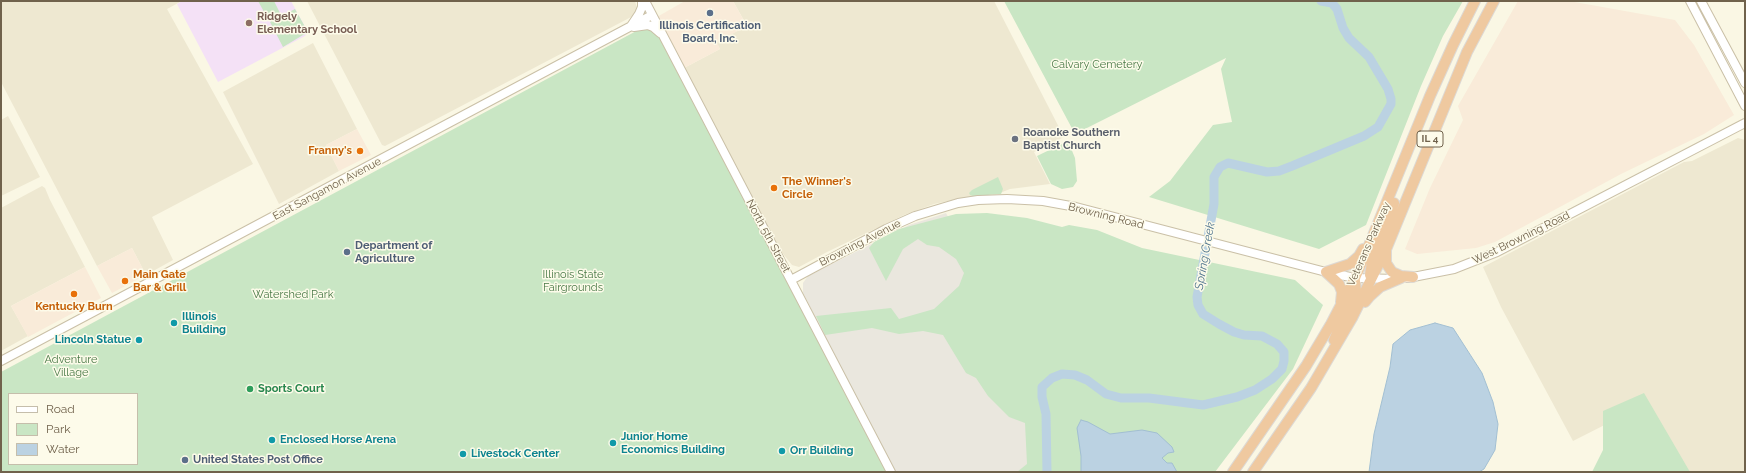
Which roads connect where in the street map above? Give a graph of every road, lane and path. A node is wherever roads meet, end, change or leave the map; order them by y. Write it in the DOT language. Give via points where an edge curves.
graph roads {
  1 [pos="642,1"];
  2 [pos="645,1"];
  3 [pos="1476,1"];
  4 [pos="1494,1"];
  5 [pos="1690,1"];
  6 [pos="1701,1"];
  7 [pos="652,15"];
  8 [pos="629,28"];
  9 [pos="663,36"];
  10 [pos="1745,84"];
  11 [pos="1745,106"];
  12 [pos="1745,123"];
  13 [pos="1745,130"];
  14 [pos="1706,143"];
  15 [pos="1404,161"];
  16 [pos="1385,207"];
  17 [pos="930,210"];
  18 [pos="1387,247"];
  19 [pos="1279,260"];
  20 [pos="1326,272"];
  21 [pos="1413,277"];
  22 [pos="1355,278"];
  23 [pos="1401,278"];
  24 [pos="1372,279"];
  25 [pos="791,280"];
  26 [pos="1341,304"];
  27 [pos="1335,348"];
  28 [pos="1,361"];
  29 [pos="1298,409"];
  30 [pos="891,472"];
  31 [pos="1234,472"];
  32 [pos="1253,472"];
  1 -- 8 [label="main road" via="639,14"];
  2 -- 7 [label="main road, North 5th Street"];
  3 -- 15 [label="highway, Veterans Parkway / IL 4" via="1450,52"];
  4 -- 18 [label="highway, Veterans Parkway / IL 4" via="1453,84"];
  5 -- 11 [label="main road"];
  6 -- 10 [label="main road"];
  7 -- 8 [label="main road, East Sangamon Avenue"];
  7 -- 9 [label="main road, North 5th Street"];
  8 -- 9 [label="main road" via="648,25"];
  8 -- 28 [label="main road, East Sangamon Avenue"];
  9 -- 25 [label="main road, North 5th Street"];
  12 -- 14 [label="main road, West Browning Road"];
  13 -- 14 [label="main road"];
  14 -- 21 [label="main road, West Browning Road" via="1492,255 1454,269"];
  15 -- 16 [label="highway, Veterans Parkway / IL 4"];
  15 -- 24 [label="highway" via="1397,192 1372,262"];
  16 -- 20 [label="highway" via="1378,214 1359,256 1345,266"];
  16 -- 22 [label="highway, Veterans Parkway / IL 4"];
  17 -- 19 [label="main road, Browning Road" via="978,200 1030,199 1076,207"];
  17 -- 25 [label="main road, Browning Avenue" via="891,227"];
  18 -- 21 [label="highway" via="1386,260 1389,269 1395,274"];
  18 -- 24 [label="highway, Veterans Parkway / IL 4"];
  19 -- 20 [label="main road, West Browning Road"];
  20 -- 22 [label="main road, West Browning Road"];
  20 -- 26 [label="highway" via="1341,287"];
  21 -- 23 [label="main road, West Browning Road"];
  22 -- 24 [label="main road, West Browning Road"];
  22 -- 26 [label="highway, Veterans Parkway / IL 4"];
  22 -- 29 [label="highway" via="1356,291"];
  23 -- 24 [label="main road, West Browning Road"];
  23 -- 27 [label="highway" via="1370,296 1344,342"];
  24 -- 27 [label="highway, Veterans Parkway / IL 4"];
  25 -- 30 [label="main road, North 5th Street"];
  26 -- 31 [label="highway, Veterans Parkway / IL 4" via="1306,366"];
  27 -- 29 [label="highway, Veterans Parkway / IL 4"];
  29 -- 32 [label="highway, Veterans Parkway / IL 4"];
}
